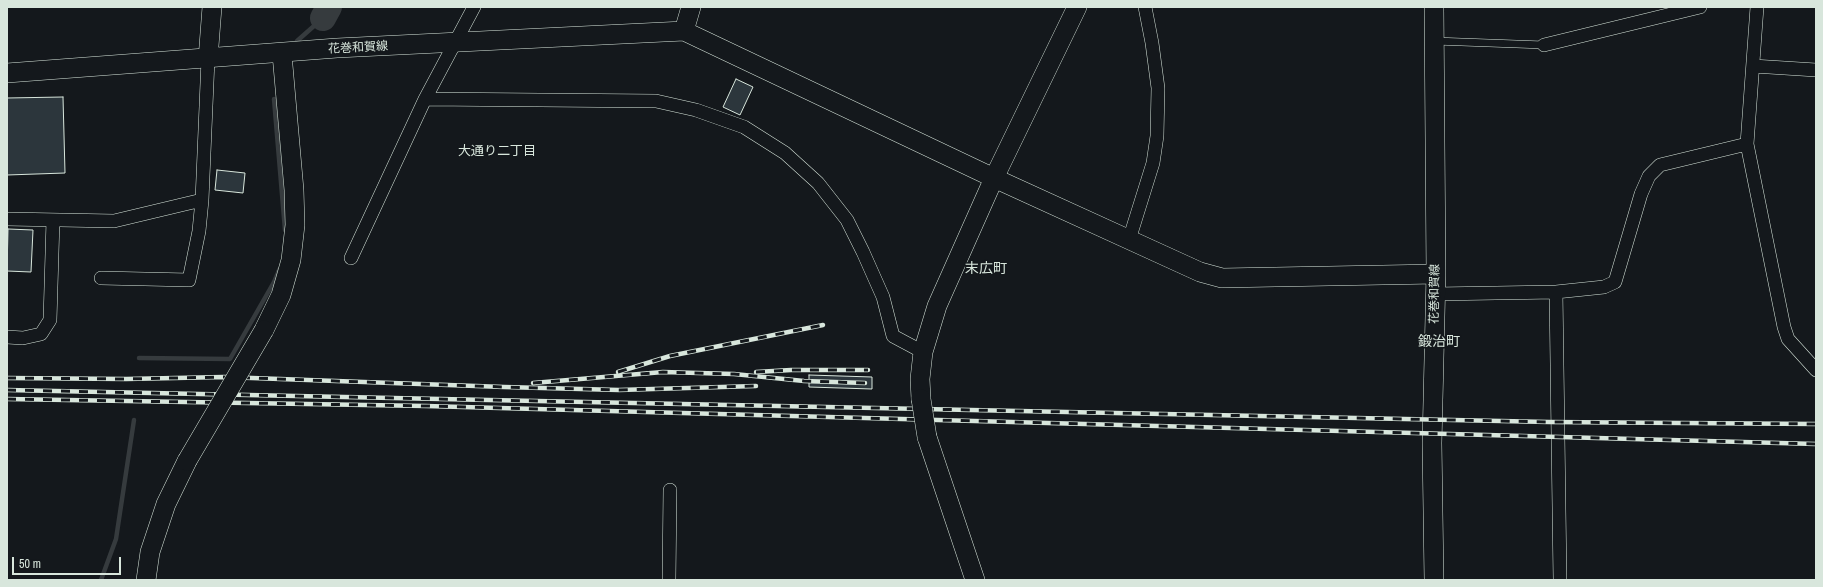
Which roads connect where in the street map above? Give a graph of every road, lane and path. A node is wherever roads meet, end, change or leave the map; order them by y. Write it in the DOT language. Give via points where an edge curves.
graph roads {
  1 [pos="212,7"];
  2 [pos="474,7"];
  3 [pos="691,7"];
  4 [pos="1077,7"];
  5 [pos="1145,7"];
  6 [pos="1434,7"];
  7 [pos="1700,7"];
  8 [pos="1757,7"];
  9 [pos="684,31"];
  10 [pos="1434,41"];
  11 [pos="455,43"];
  12 [pos="1544,45"];
  13 [pos="282,54"];
  14 [pos="208,59"];
  15 [pos="1753,66"];
  16 [pos="1816,70"];
  17 [pos="7,72"];
  18 [pos="425,99"];
  19 [pos="1747,144"];
  20 [pos="994,178"];
  21 [pos="202,200"];
  22 [pos="7,219"];
  23 [pos="53,220"];
  24 [pos="1129,240"];
  25 [pos="351,258"];
  26 [pos="1436,274"];
  27 [pos="101,278"];
  28 [pos="1556,292"];
  29 [pos="1436,294"];
  30 [pos="7,337"];
  31 [pos="923,352"];
  32 [pos="1816,370"];
  33 [pos="670,490"];
  34 [pos="146,580"];
  35 [pos="669,580"];
  36 [pos="975,580"];
  37 [pos="1434,580"];
  38 [pos="1560,580"];
  1 -- 14 [label="street"];
  2 -- 11 [label="street"];
  3 -- 9 [label="street"];
  4 -- 20 [label="street"];
  5 -- 24 [label="street" via="1158,88 1158,136 1153,163"];
  6 -- 10 [label="street, 花巻和賀線"];
  7 -- 12 [label="street"];
  8 -- 15 [label="street"];
  9 -- 11 [label="street, 花巻和賀線"];
  9 -- 20 [label="street"];
  10 -- 12 [label="lane"];
  10 -- 26 [label="street, 花巻和賀線"];
  11 -- 13 [label="street, 花巻和賀線" via="337,48"];
  11 -- 18 [label="street"];
  13 -- 14 [label="street, 花巻和賀線"];
  13 -- 34 [label="street, bridge" via="294,197 295,226 291,260 281,295 264,330 187,461 166,504 150,552"];
  14 -- 17 [label="street, 花巻和賀線"];
  14 -- 21 [label="street"];
  15 -- 16 [label="street"];
  15 -- 19 [label="street"];
  18 -- 25 [label="street"];
  18 -- 31 [label="street" via="656,101 696,110 744,127 785,153 823,189 847,220 863,252 883,296 893,336"];
  19 -- 28 [label="street" via="1660,165 1649,176 1641,194 1614,282 1604,287"];
  19 -- 32 [label="street" via="1784,327 1788,338"];
  20 -- 24 [label="street"];
  20 -- 31 [label="street" via="937,306"];
  21 -- 23 [label="street" via="114,221"];
  21 -- 27 [label="street" via="199,231 189,280"];
  22 -- 23 [label="street"];
  23 -- 30 [label="street" via="50,320 41,334 24,338"];
  24 -- 26 [label="street" via="1200,272 1222,278"];
  26 -- 29 [label="street, 花巻和賀線"];
  28 -- 29 [label="street"];
  28 -- 38 [label="street"];
  29 -- 37 [label="street, 花巻和賀線" via="1432,443"];
  31 -- 36 [label="street, bridge" via="920,379 927,438"];
  33 -- 35 [label="street"];
}
